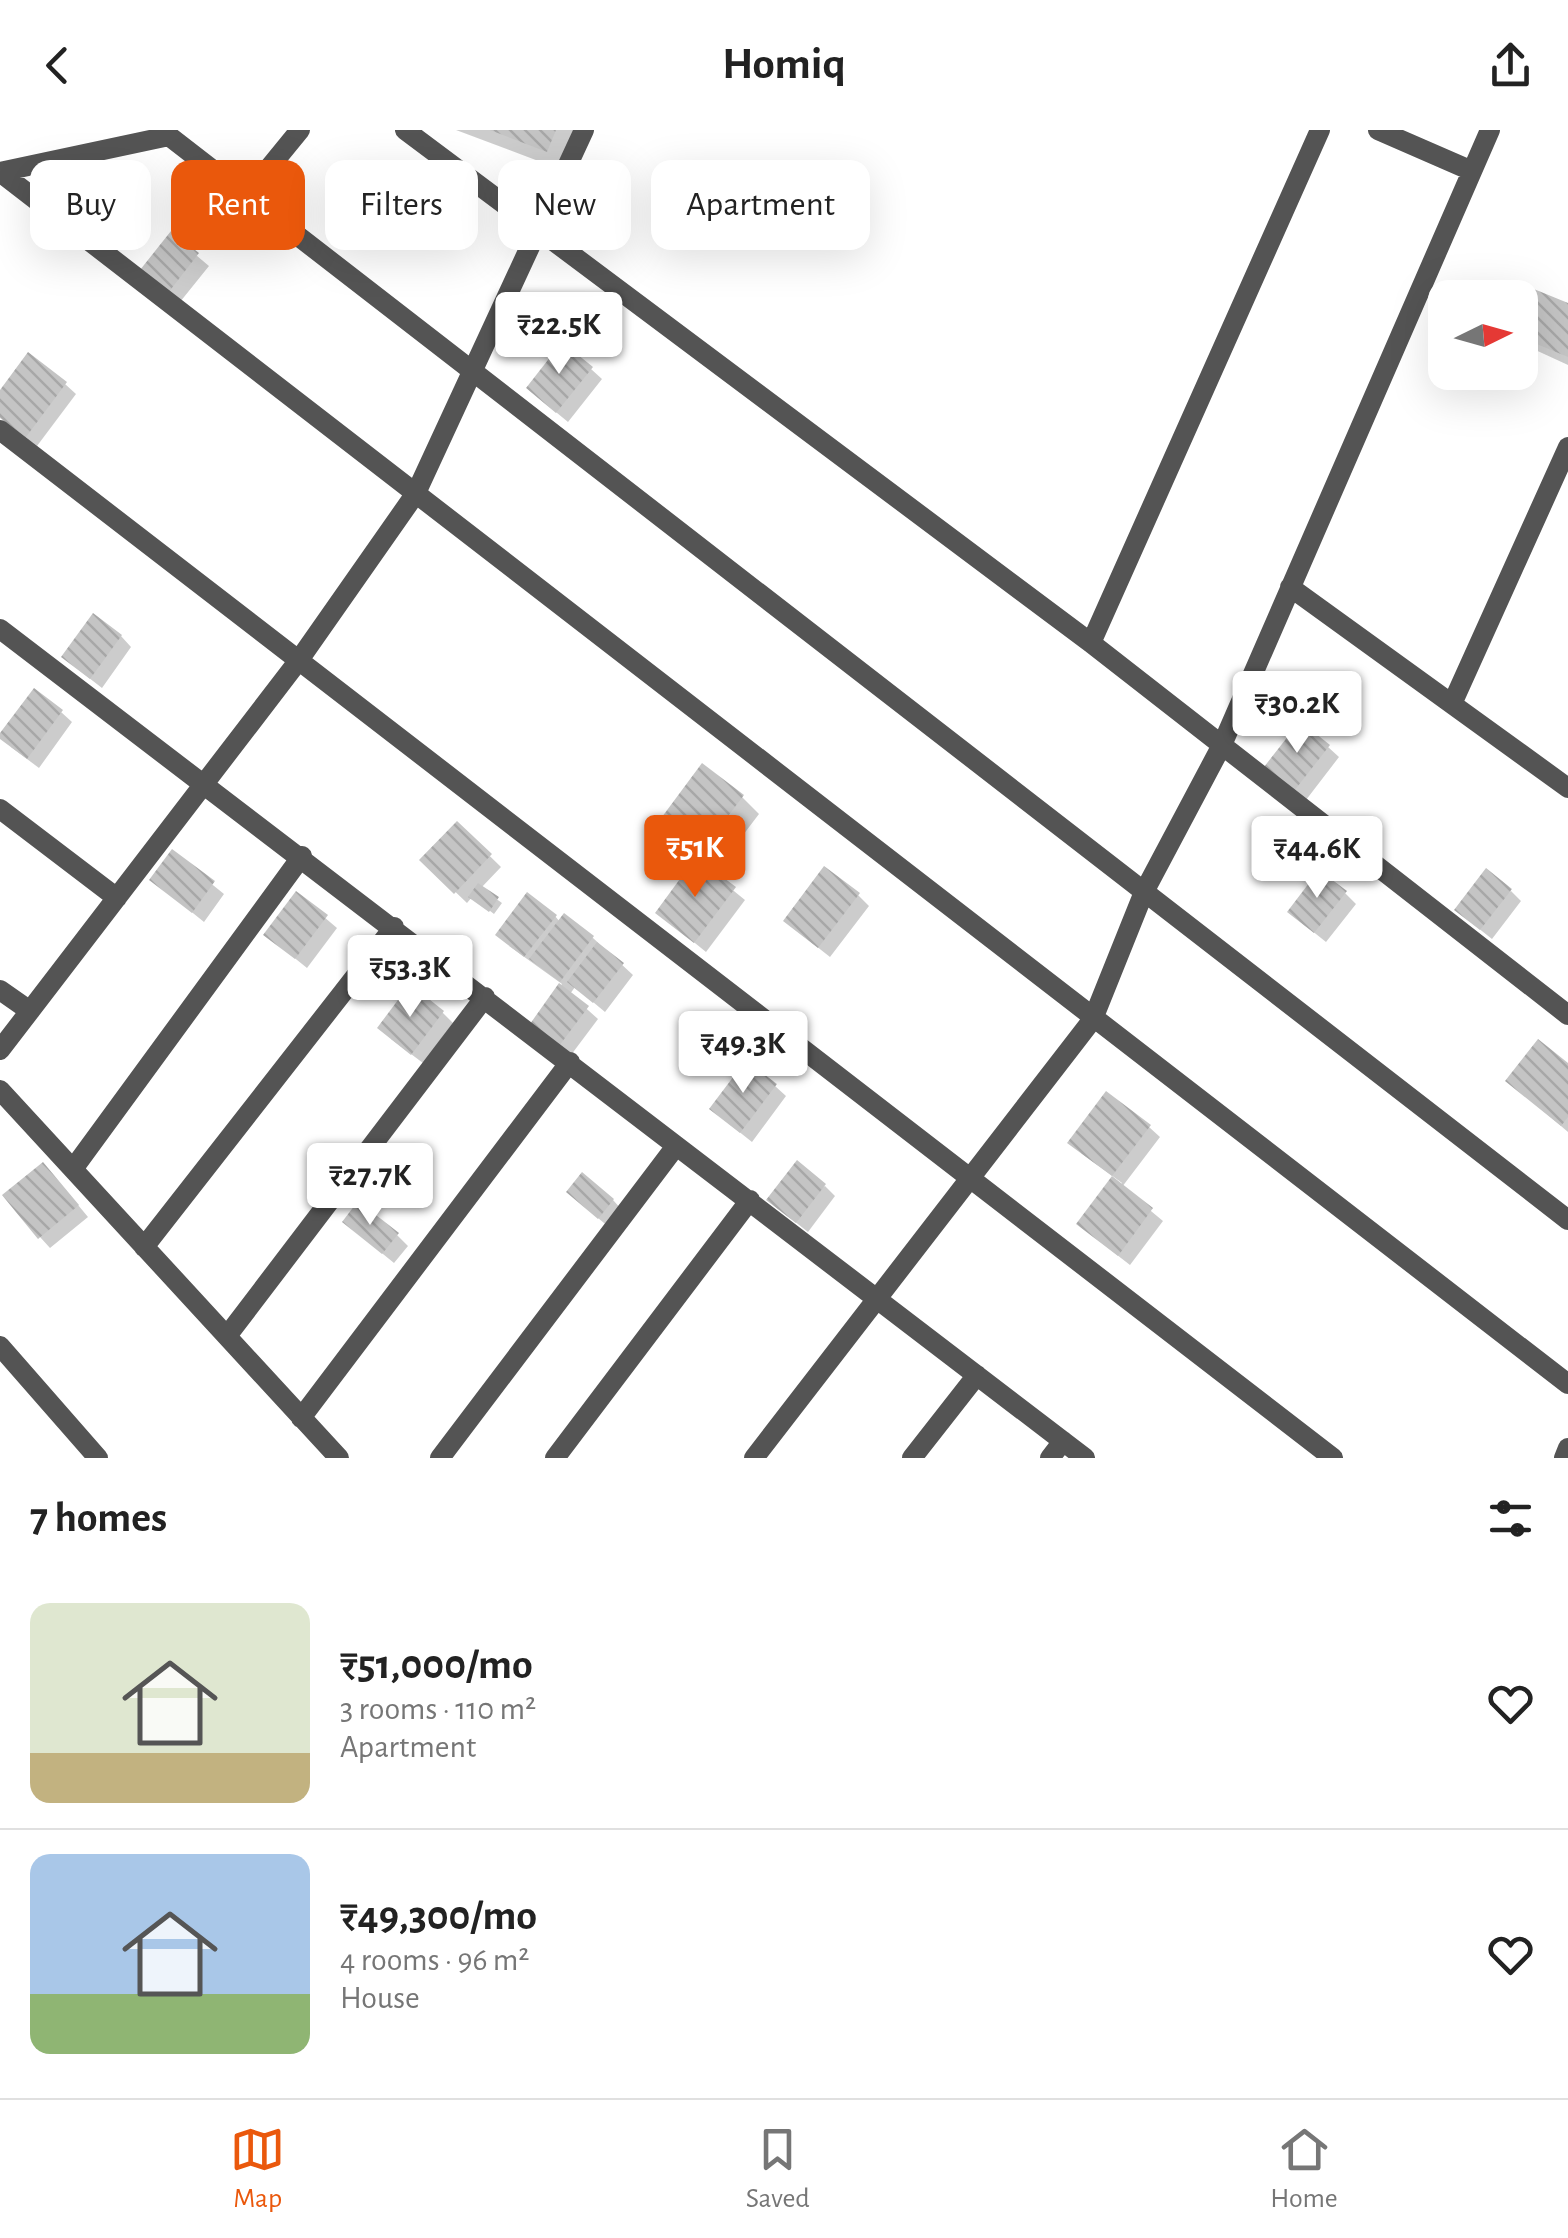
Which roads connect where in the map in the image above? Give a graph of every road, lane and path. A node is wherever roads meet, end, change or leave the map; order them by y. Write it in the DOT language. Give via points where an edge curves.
graph roads {
  1 [pos="300,130"];
  2 [pos="406,130"];
  3 [pos="584,130"];
  4 [pos="1320,130"];
  5 [pos="1378,130"];
  6 [pos="1490,130"];
  7 [pos="124,138"];
  8 [pos="200,160"];
  9 [pos="275,160"];
  10 [pos="571,160"];
  11 [pos="1472,171"];
  12 [pos="498,200"];
  13 [pos="305,242"];
  14 [pos="531,250"];
  15 [pos="564,250"];
  16 [pos="470,370"];
  17 [pos="0,430"];
  18 [pos="1568,447"];
  19 [pos="416,494"];
  20 [pos="1290,587"];
  21 [pos="0,629"];
  22 [pos="1091,643"];
  23 [pos="299,660"];
  24 [pos="1452,704"];
  25 [pos="1222,745"];
  26 [pos="205,782"];
  27 [pos="1568,788"];
  28 [pos="0,809"];
  29 [pos="302,856"];
  30 [pos="1144,892"];
  31 [pos="117,898"];
  32 [pos="394,927"];
  33 [pos="0,990"];
  34 [pos="486,998"];
  35 [pos="30,1011"];
  36 [pos="1568,1015"];
  37 [pos="1092,1019"];
  38 [pos="0,1050"];
  39 [pos="570,1062"];
  40 [pos="0,1090"];
  41 [pos="676,1146"];
  42 [pos="73,1169"];
  43 [pos="967,1178"];
  44 [pos="750,1200"];
  45 [pos="1568,1220"];
  46 [pos="144,1247"];
  47 [pos="877,1299"];
  48 [pos="227,1336"];
  49 [pos="0,1346"];
  50 [pos="977,1374"];
  51 [pos="1568,1384"];
  52 [pos="301,1418"];
  53 [pos="1568,1448"];
  54 [pos="1057,1450"];
  55 [pos="98,1458"];
  56 [pos="340,1458"];
  57 [pos="440,1458"];
  58 [pos="554,1458"];
  59 [pos="754,1458"];
  60 [pos="912,1458"];
  61 [pos="1085,1458"];
  62 [pos="1333,1458"];
  63 [pos="1564,1458"];
  1 -- 9 [label="street"];
  2 -- 12 [label="street"];
  3 -- 10 [label="street"];
  4 -- 22 [label="street"];
  5 -- 11 [label="street"];
  6 -- 11 [label="street"];
  7 -- 8 [label="street" via="170,136"];
  7 -- 19 [label="street" via="0,172"];
  11 -- 20 [label="street"];
  13 -- 16 [label="street"];
  14 -- 16 [label="street"];
  15 -- 22 [label="street"];
  16 -- 19 [label="street"];
  16 -- 30 [label="street"];
  17 -- 23 [label="street"];
  18 -- 24 [label="street"];
  19 -- 23 [label="street"];
  19 -- 37 [label="street"];
  20 -- 24 [label="street"];
  20 -- 25 [label="street"];
  21 -- 26 [label="street"];
  22 -- 25 [label="street"];
  23 -- 26 [label="street"];
  23 -- 43 [label="street"];
  24 -- 27 [label="street"];
  25 -- 30 [label="street"];
  25 -- 36 [label="street"];
  26 -- 29 [label="street"];
  26 -- 31 [label="street"];
  28 -- 31 [label="street"];
  29 -- 32 [label="street"];
  29 -- 42 [label="street"];
  30 -- 37 [label="street"];
  30 -- 45 [label="street"];
  31 -- 35 [label="street"];
  32 -- 34 [label="street"];
  32 -- 46 [label="street"];
  33 -- 35 [label="street"];
  34 -- 39 [label="street"];
  34 -- 48 [label="street"];
  35 -- 38 [label="street"];
  37 -- 43 [label="street"];
  37 -- 51 [label="street"];
  39 -- 41 [label="street"];
  39 -- 52 [label="street"];
  40 -- 42 [label="street"];
  41 -- 44 [label="street"];
  41 -- 57 [label="street"];
  42 -- 46 [label="street"];
  43 -- 47 [label="street"];
  43 -- 62 [label="street"];
  44 -- 47 [label="street"];
  44 -- 58 [label="street"];
  46 -- 48 [label="street"];
  47 -- 50 [label="street"];
  47 -- 59 [label="street"];
  48 -- 52 [label="street"];
  49 -- 55 [label="street"];
  50 -- 54 [label="street"];
  50 -- 60 [label="street"];
  52 -- 56 [label="street"];
  53 -- 63 [label="street"];
  54 -- 61 [label="street"];
}
